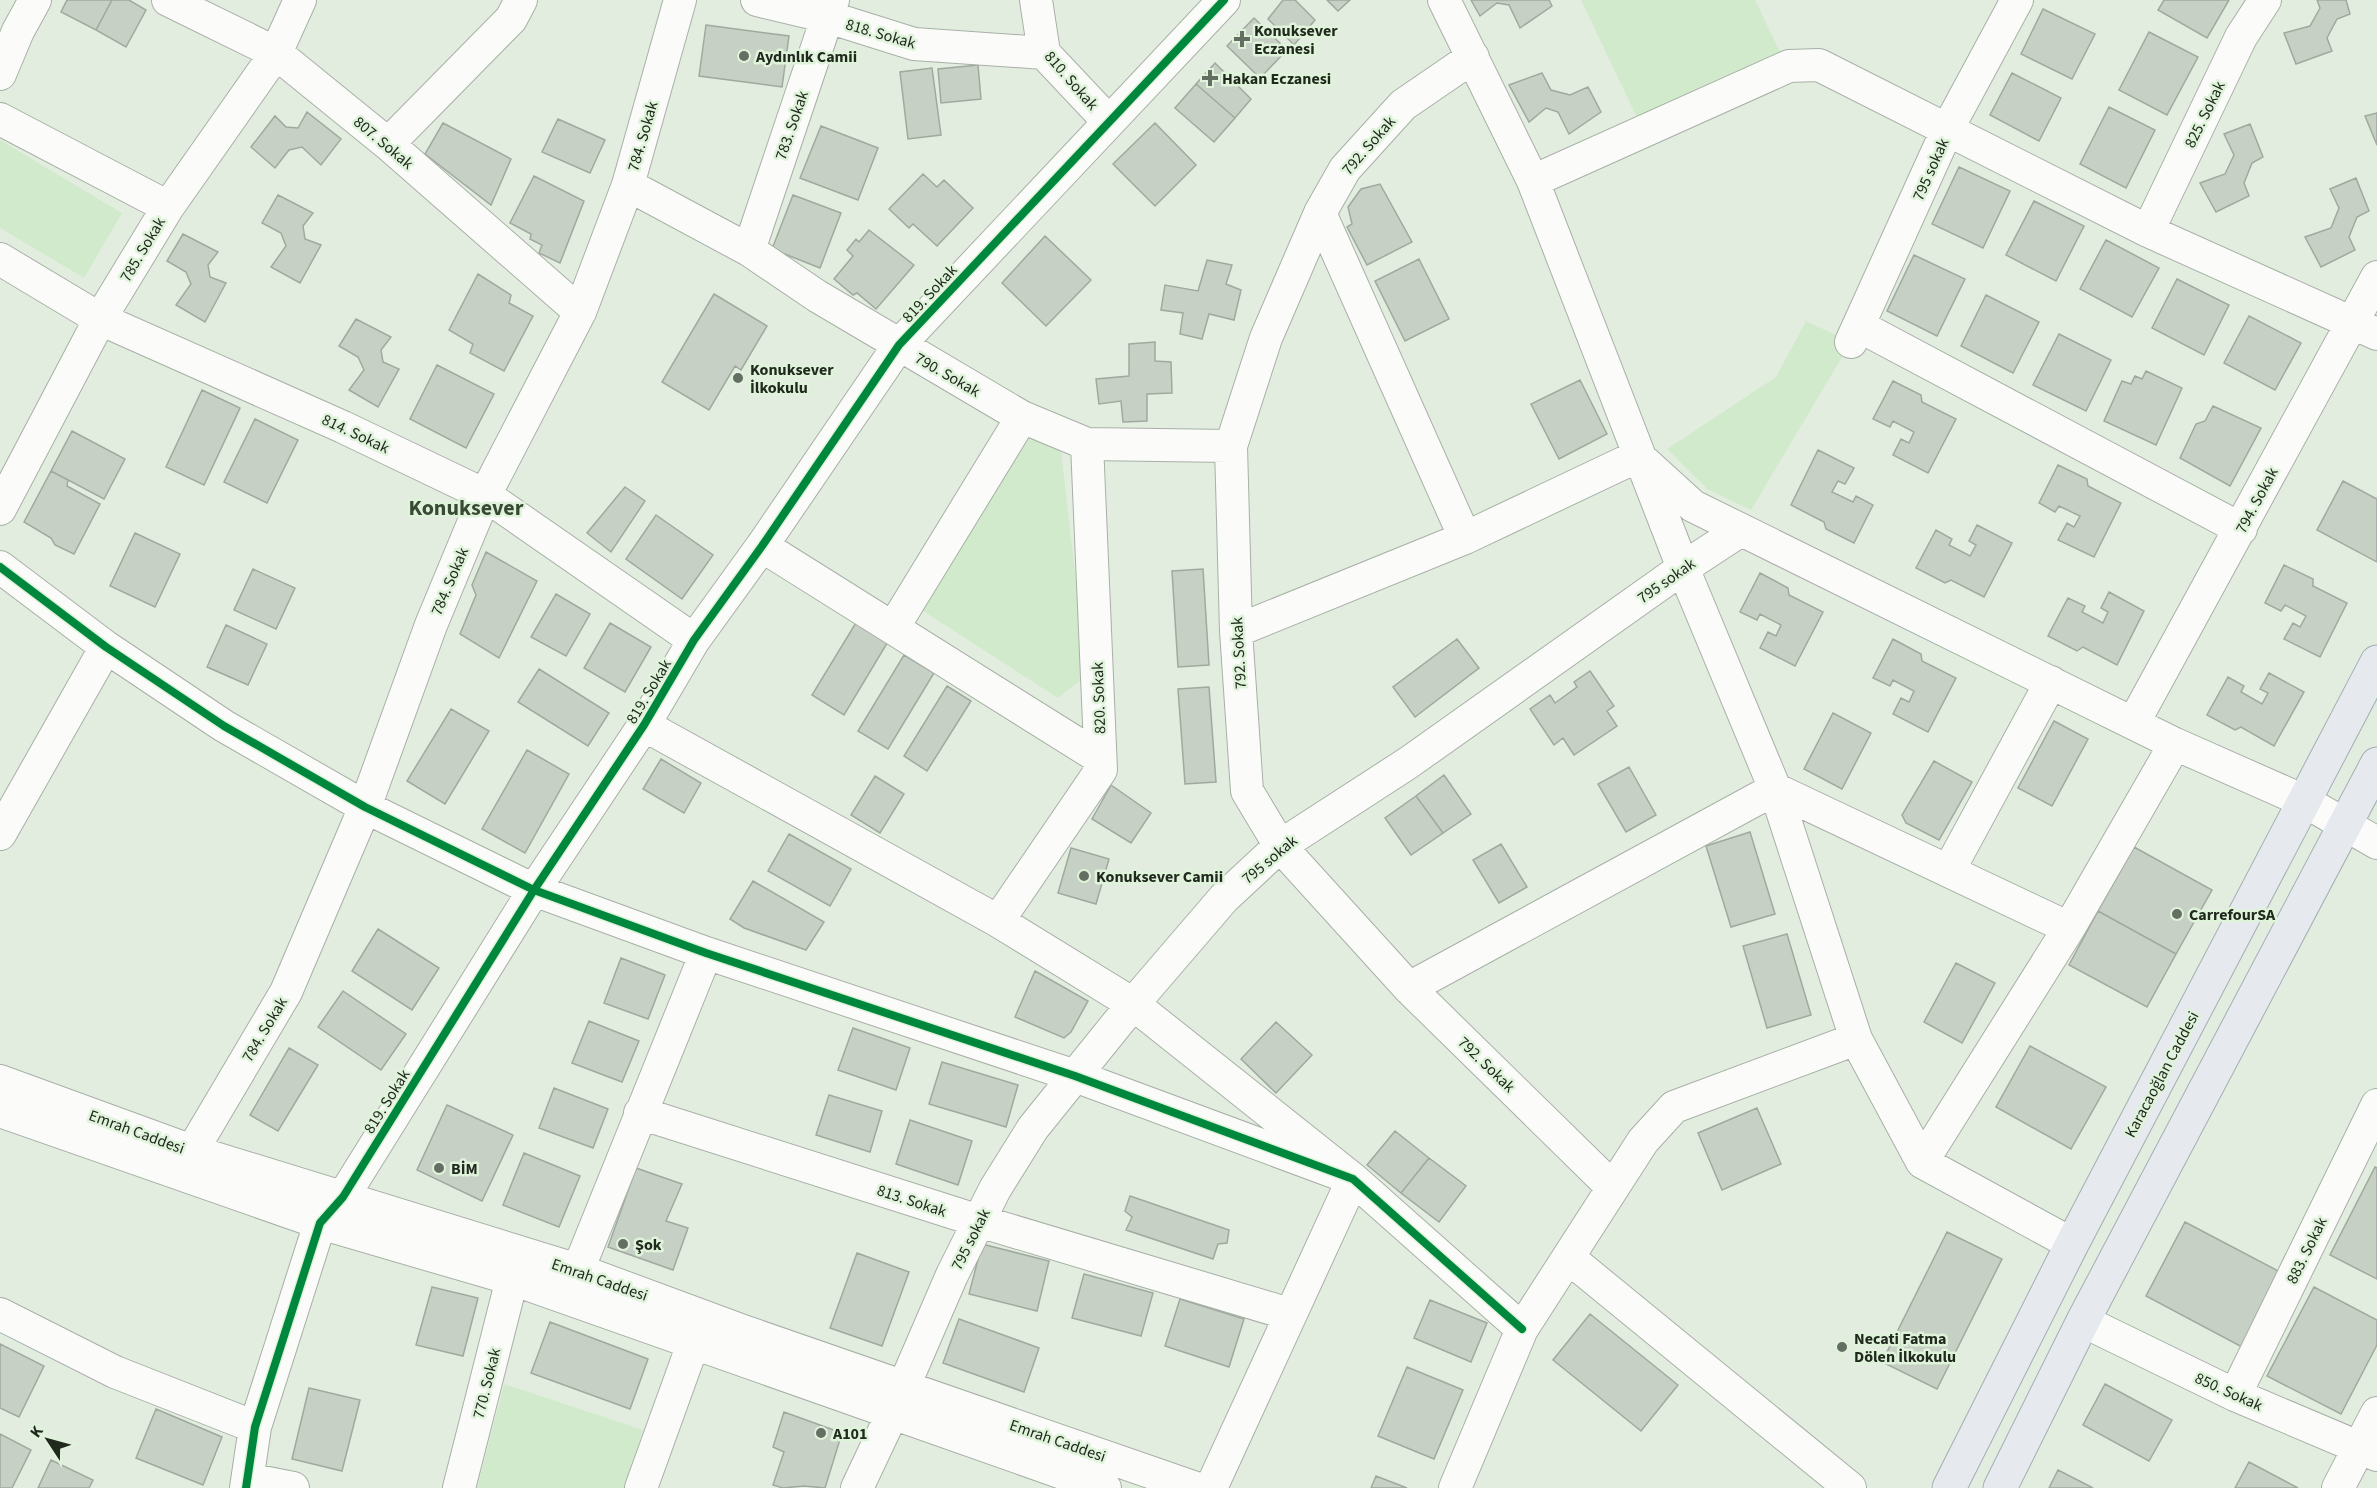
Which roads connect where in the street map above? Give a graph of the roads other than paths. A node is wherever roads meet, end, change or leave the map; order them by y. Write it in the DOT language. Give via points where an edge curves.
graph roads {
  1 [pos="35,0"];
  2 [pos="168,0"];
  3 [pos="300,0"];
  4 [pos="520,0"];
  5 [pos="680,0"];
  6 [pos="757,0"];
  7 [pos="1036,0"];
  8 [pos="1224,0"];
  9 [pos="1444,0"];
  10 [pos="2016,0"];
  11 [pos="2265,0"];
  12 [pos="830,9"];
  13 [pos="9,26"];
  14 [pos="276,52"];
  15 [pos="1044,52"];
  16 [pos="1473,57"];
  17 [pos="0,74"];
  18 [pos="0,119"];
  19 [pos="1109,122"];
  20 [pos="1948,128"];
  21 [pos="388,144"];
  22 [pos="1533,181"];
  23 [pos="628,185"];
  24 [pos="168,207"];
  25 [pos="1320,213"];
  26 [pos="2148,231"];
  27 [pos="749,250"];
  28 [pos="0,259"];
  29 [pos="2377,277"];
  30 [pos="580,312"];
  31 [pos="100,319"];
  32 [pos="2365,328"];
  33 [pos="899,345"];
  34 [pos="1022,417"];
  35 [pos="1087,444"];
  36 [pos="1232,446"];
  37 [pos="1638,456"];
  38 [pos="485,495"];
  39 [pos="0,509"];
  40 [pos="2241,529"];
  41 [pos="1741,530"];
  42 [pos="1465,538"];
  43 [pos="762,546"];
  44 [pos="0,567"];
  45 [pos="1683,568"];
  46 [pos="893,628"];
  47 [pos="1236,631"];
  48 [pos="694,640"];
  49 [pos="106,647"];
  50 [pos="2377,662"];
  51 [pos="2051,682"];
  52 [pos="2134,722"];
  53 [pos="644,725"];
  54 [pos="2175,744"];
  55 [pos="1100,758"];
  56 [pos="2377,765"];
  57 [pos="1775,789"];
  58 [pos="2304,801"];
  59 [pos="365,807"];
  60 [pos="5,813"];
  61 [pos="2346,825"];
  62 [pos="2377,843"];
  63 [pos="1280,846"];
  64 [pos="1949,870"];
  65 [pos="534,890"];
  66 [pos="998,921"];
  67 [pos="2069,928"];
  68 [pos="706,953"];
  69 [pos="1409,988"];
  70 [pos="1132,1004"];
  71 [pos="1856,1039"];
  72 [pos="1075,1076"];
  73 [pos="0,1081"];
  74 [pos="0,1111"];
  75 [pos="640,1113"];
  76 [pos="2374,1121"];
  77 [pos="192,1151"];
  78 [pos="1922,1162"];
  79 [pos="1353,1179"];
  80 [pos="1612,1187"];
  81 [pos="343,1197"];
  82 [pos="979,1221"];
  83 [pos="320,1223"];
  84 [pos="2072,1244"];
  85 [pos="1569,1258"];
  86 [pos="578,1270"];
  87 [pos="512,1279"];
  88 [pos="0,1314"];
  89 [pos="1289,1314"];
  90 [pos="2083,1321"];
  91 [pos="1522,1329"];
  92 [pos="693,1344"];
  93 [pos="2235,1395"];
  94 [pos="898,1400"];
  95 [pos="2377,1413"];
  96 [pos="255,1427"];
  97 [pos="2368,1450"];
  98 [pos="247,1483"];
  99 [pos="292,1488"];
  100 [pos="459,1488"];
  101 [pos="641,1488"];
  102 [pos="857,1488"];
  103 [pos="1105,1488"];
  104 [pos="1196,1488"];
  105 [pos="1211,1488"];
  106 [pos="1455,1488"];
  107 [pos="1850,1488"];
  108 [pos="1949,1488"];
  109 [pos="2000,1488"];
  110 [pos="2338,1488"];
  1 -- 13 [label="street"];
  2 -- 14 [label="street, 807. Sokak"];
  3 -- 14 [label="street, 785. Sokak"];
  4 -- 21 [label="street" via="511,19"];
  5 -- 23 [label="street, 784. Sokak"];
  6 -- 12 [label="street, 818. Sokak"];
  7 -- 15 [label="street, 810. Sokak"];
  8 -- 19 [label="street, 819. Sokak"];
  9 -- 16 [label="street"];
  10 -- 20 [label="street, 795 sokak"];
  11 -- 26 [label="street, 825. Sokak" via="2241,37"];
  12 -- 15 [label="street, 818. Sokak" via="914,44"];
  12 -- 27 [label="street, 783. Sokak"];
  13 -- 17 [label="street"];
  14 -- 21 [label="street, 807. Sokak"];
  14 -- 24 [label="street, 785. Sokak"];
  15 -- 19 [label="street, 810. Sokak"];
  16 -- 22 [label="street"];
  16 -- 25 [label="street, 792. Sokak" via="1402,105 1345,169"];
  18 -- 24 [label="street"];
  19 -- 33 [label="street, 819. Sokak"];
  20 -- 22 [label="street" via="1819,65 1789,66"];
  20 -- 26 [label="street"];
  20 -- 40 [label="street, 795 sokak" via="1855,334"];
  21 -- 30 [label="street, 807. Sokak"];
  22 -- 37 [label="street"];
  23 -- 27 [label="street, 790. Sokak"];
  23 -- 30 [label="street, 784. Sokak"];
  24 -- 31 [label="street, 785. Sokak"];
  25 -- 36 [label="street, 792. Sokak" via="1266,338"];
  25 -- 42 [label="street"];
  26 -- 32 [label="street"];
  27 -- 33 [label="street, 790. Sokak"];
  28 -- 31 [label="street, 814. Sokak"];
  29 -- 32 [label="street, 794. Sokak"];
  30 -- 38 [label="street, 784. Sokak"];
  31 -- 38 [label="street, 814. Sokak"];
  31 -- 39 [label="street, 785. Sokak"];
  32 -- 40 [label="street, 794. Sokak"];
  33 -- 34 [label="street, 790. Sokak"];
  33 -- 43 [label="street, 819. Sokak"];
  34 -- 35 [label="street, 790. Sokak"];
  34 -- 46 [label="street"];
  35 -- 36 [label="street, 790. Sokak"];
  35 -- 55 [label="street, 820. Sokak"];
  36 -- 47 [label="street, 792. Sokak"];
  37 -- 41 [label="street" via="1693,506"];
  37 -- 42 [label="street"];
  37 -- 45 [label="street"];
  38 -- 48 [label="street, 814. Sokak"];
  38 -- 59 [label="street, 784. Sokak" via="431,625"];
  40 -- 52 [label="street, 794. Sokak"];
  41 -- 45 [label="street, 795 sokak"];
  41 -- 51 [label="street"];
  42 -- 47 [label="street"];
  43 -- 46 [label="street"];
  43 -- 48 [label="street, 819. Sokak"];
  44 -- 49 [label="street"];
  45 -- 57 [label="street"];
  45 -- 63 [label="street, 795 sokak" via="1408,763"];
  46 -- 55 [label="street"];
  47 -- 63 [label="street, 792. Sokak" via="1247,791"];
  48 -- 53 [label="street, 819. Sokak"];
  49 -- 59 [label="street" via="224,726"];
  49 -- 60 [label="street"];
  50 -- 58 [label="main road, Karacaoğlan Caddesi"];
  51 -- 52 [label="street"];
  51 -- 64 [label="street"];
  52 -- 54 [label="street"];
  53 -- 65 [label="street, 819. Sokak"];
  53 -- 66 [label="street"];
  54 -- 58 [label="street"];
  54 -- 67 [label="street"];
  55 -- 66 [label="street, 820. Sokak" via="1101,770"];
  56 -- 61 [label="main road"];
  57 -- 64 [label="street"];
  57 -- 69 [label="street"];
  57 -- 71 [label="street"];
  58 -- 61 [label="street"];
  58 -- 84 [label="main road, Karacaoğlan Caddesi"];
  59 -- 65 [label="street"];
  59 -- 77 [label="street, 784. Sokak" via="286,992"];
  61 -- 62 [label="street"];
  61 -- 90 [label="main road"];
  63 -- 69 [label="street, 792. Sokak"];
  63 -- 70 [label="street, 795 sokak" via="1224,898"];
  64 -- 67 [label="street"];
  65 -- 68 [label="street"];
  65 -- 81 [label="street, 819. Sokak"];
  66 -- 70 [label="street"];
  67 -- 78 [label="street"];
  68 -- 72 [label="street"];
  68 -- 75 [label="street"];
  69 -- 80 [label="street, 792. Sokak"];
  70 -- 72 [label="street, 795 sokak"];
  70 -- 79 [label="street"];
  71 -- 78 [label="street"];
  71 -- 80 [label="street" via="1674,1107 1643,1141"];
  72 -- 79 [label="street"];
  72 -- 82 [label="street, 795 sokak" via="1034,1128"];
  73 -- 77 [label="street, Emrah Caddesi"];
  74 -- 83 [label="street, Emrah Caddesi"];
  75 -- 82 [label="street, 813. Sokak"];
  75 -- 86 [label="street"];
  76 -- 93 [label="street, 883. Sokak"];
  77 -- 81 [label="street, Emrah Caddesi"];
  78 -- 84 [label="street"];
  79 -- 89 [label="street"];
  79 -- 91 [label="street"];
  80 -- 85 [label="street"];
  81 -- 83 [label="street, 819. Sokak"];
  81 -- 86 [label="street, Emrah Caddesi"];
  82 -- 89 [label="street, 813. Sokak"];
  82 -- 94 [label="street, 795 sokak" via="951,1275"];
  83 -- 87 [label="street, Emrah Caddesi"];
  83 -- 96 [label="street, 819. Sokak"];
  84 -- 108 [label="main road, Karacaoğlan Caddesi"];
  85 -- 91 [label="street"];
  85 -- 107 [label="street"];
  86 -- 94 [label="street, Emrah Caddesi" via="743,1332"];
  87 -- 92 [label="street, Emrah Caddesi"];
  87 -- 100 [label="street, 770. Sokak"];
  88 -- 96 [label="street" via="115,1372"];
  89 -- 105 [label="street"];
  90 -- 93 [label="street, 850. Sokak"];
  90 -- 109 [label="main road"];
  91 -- 106 [label="street"];
  92 -- 94 [label="street, Emrah Caddesi"];
  92 -- 101 [label="street"];
  93 -- 97 [label="street, 850. Sokak"];
  94 -- 102 [label="street, 795 sokak"];
  94 -- 103 [label="street, Emrah Caddesi"];
  94 -- 104 [label="street, Emrah Caddesi"];
  95 -- 97 [label="street"];
  96 -- 98 [label="street, 819. Sokak"];
  97 -- 110 [label="street"];
  98 -- 99 [label="street"];
}
